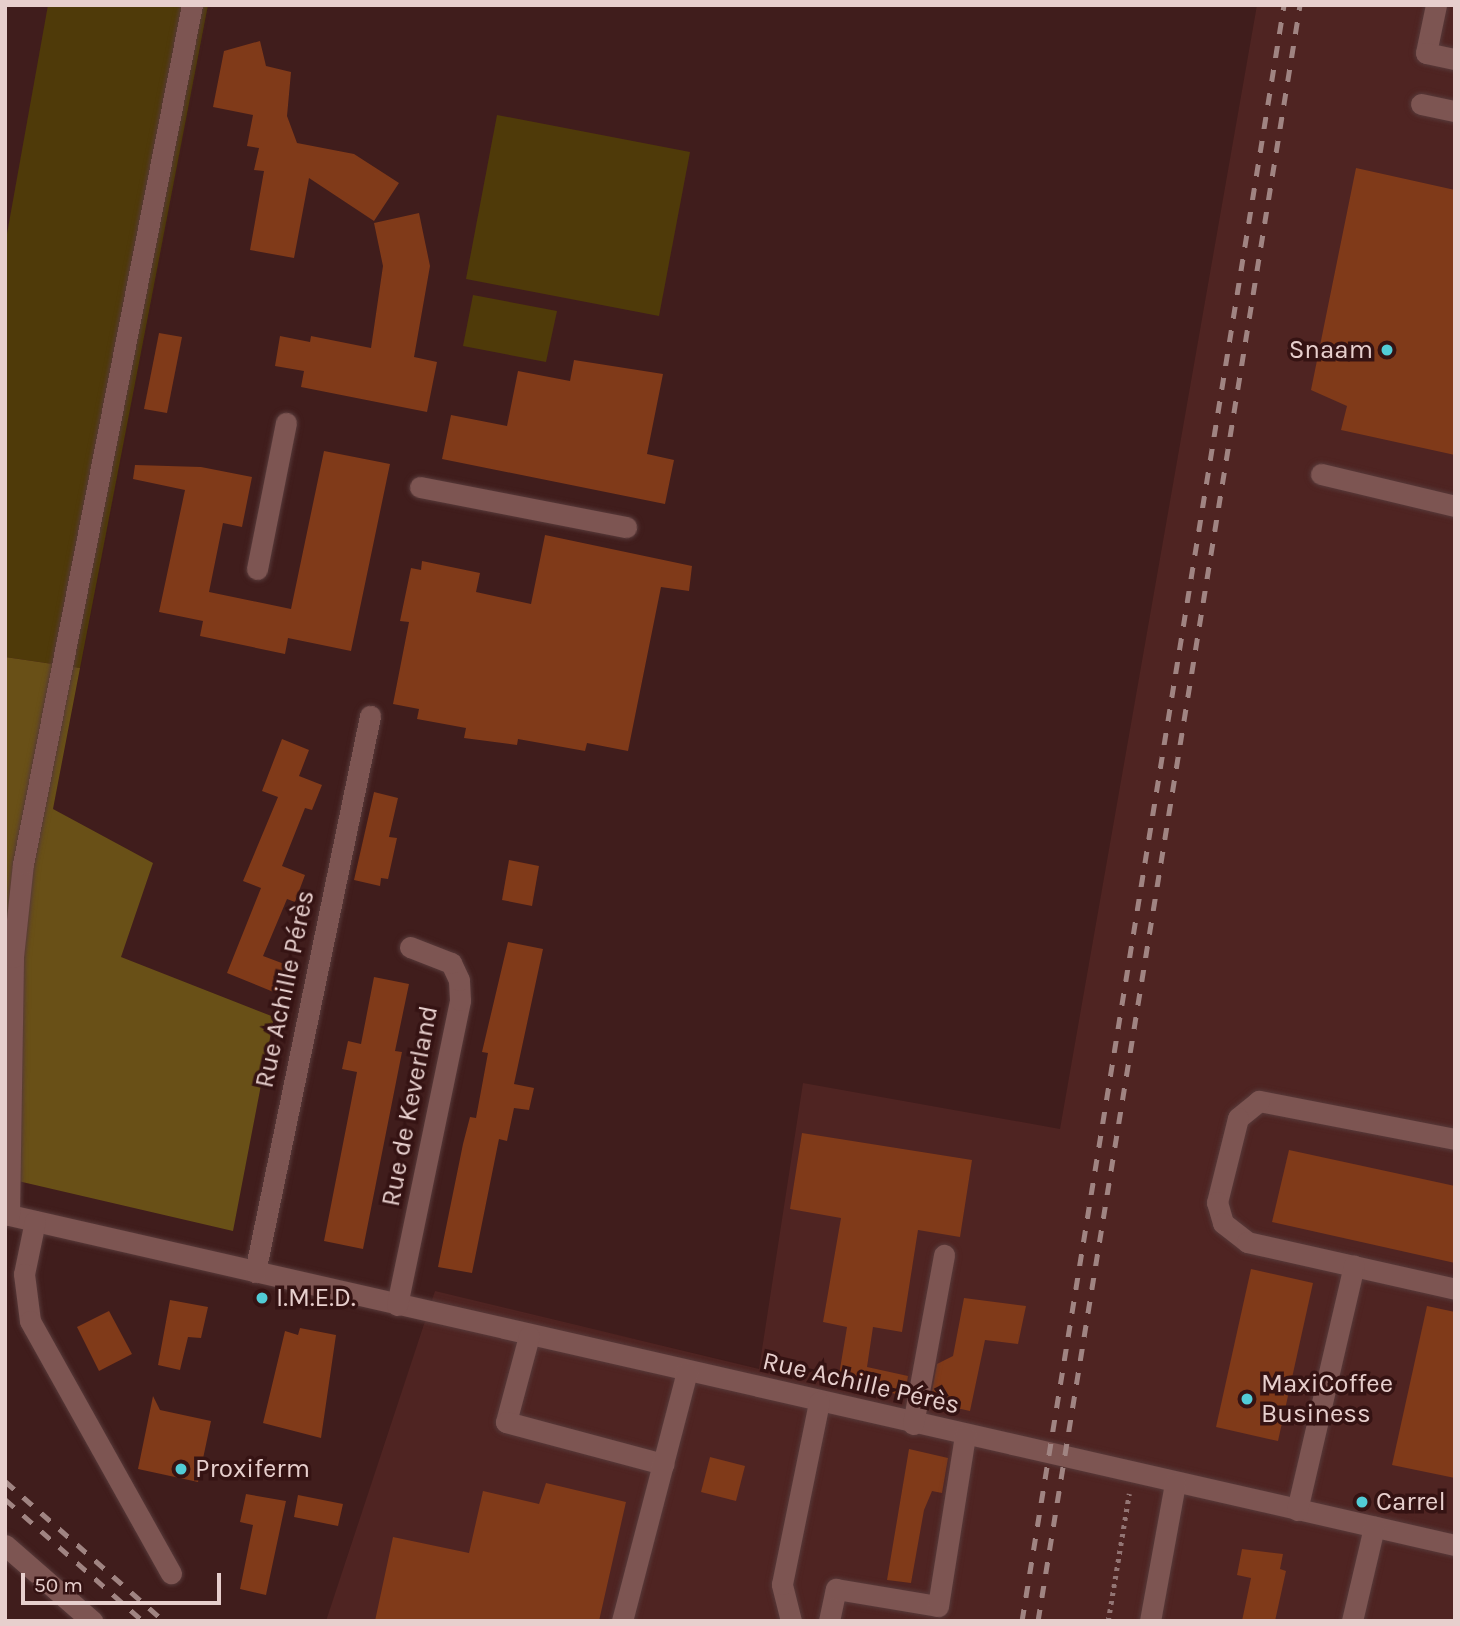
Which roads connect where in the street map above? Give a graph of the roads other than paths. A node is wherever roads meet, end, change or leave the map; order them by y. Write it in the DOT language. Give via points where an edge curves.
graph roads {
  1 [pos="192,5"];
  2 [pos="1436,5"];
  3 [pos="1455,59"];
  4 [pos="1421,104"];
  5 [pos="1455,111"];
  6 [pos="286,423"];
  7 [pos="1321,474"];
  8 [pos="420,486"];
  9 [pos="1455,506"];
  10 [pos="626,527"];
  11 [pos="257,569"];
  12 [pos="370,716"];
  13 [pos="410,947"];
  14 [pos="1455,1139"];
  15 [pos="7,1215"];
  16 [pos="35,1221"];
  17 [pos="944,1255"];
  18 [pos="1354,1266"];
  19 [pos="255,1272"];
  20 [pos="1455,1289"];
  21 [pos="397,1305"];
  22 [pos="529,1336"];
  23 [pos="687,1372"];
  24 [pos="819,1402"];
  25 [pos="913,1424"];
  26 [pos="965,1436"];
  27 [pos="663,1464"];
  28 [pos="1175,1483"];
  29 [pos="1297,1510"];
  30 [pos="1374,1527"];
  31 [pos="5,1545"];
  32 [pos="1455,1545"];
  33 [pos="172,1573"];
  34 [pos="92,1621"];
  35 [pos="621,1621"];
  36 [pos="791,1621"];
  37 [pos="829,1621"];
  38 [pos="1150,1621"];
  39 [pos="1352,1621"];
  1 -- 15 [label="street" via="23,864 13,957"];
  2 -- 3 [label="street" via="1426,52"];
  4 -- 5 [label="street"];
  6 -- 11 [label="street"];
  7 -- 9 [label="street"];
  8 -- 10 [label="street"];
  12 -- 19 [label="street, Rue Achille Pérès"];
  13 -- 21 [label="street, Rue de Keverland" via="451,963 460,980 460,1000"];
  14 -- 18 [label="street" via="1275,1100 1259,1101 1238,1118 1217,1202 1223,1223 1247,1242"];
  15 -- 16 [label="street, Rue Achille Pérès"];
  16 -- 19 [label="street, Rue Achille Pérès"];
  16 -- 33 [label="street" via="23,1275 30,1321"];
  17 -- 25 [label="street"];
  18 -- 20 [label="street"];
  18 -- 29 [label="street"];
  19 -- 21 [label="street, Rue Achille Pérès"];
  21 -- 22 [label="street, Rue Achille Pérès"];
  22 -- 23 [label="street, Rue Achille Pérès"];
  22 -- 27 [label="street" via="506,1423"];
  23 -- 24 [label="street, Rue Achille Pérès"];
  23 -- 27 [label="street"];
  24 -- 25 [label="street, Rue Achille Pérès"];
  24 -- 36 [label="street" via="782,1584"];
  25 -- 26 [label="street, Rue Achille Pérès"];
  26 -- 28 [label="street, Rue Achille Pérès"];
  26 -- 37 [label="street" via="938,1606 836,1588"];
  27 -- 35 [label="street"];
  28 -- 29 [label="street, Rue Achille Pérès"];
  28 -- 38 [label="street"];
  29 -- 30 [label="street, Rue Achille Pérès"];
  30 -- 32 [label="street, Rue Achille Pérès"];
  30 -- 39 [label="street"];
  31 -- 34 [label="street"];
}
